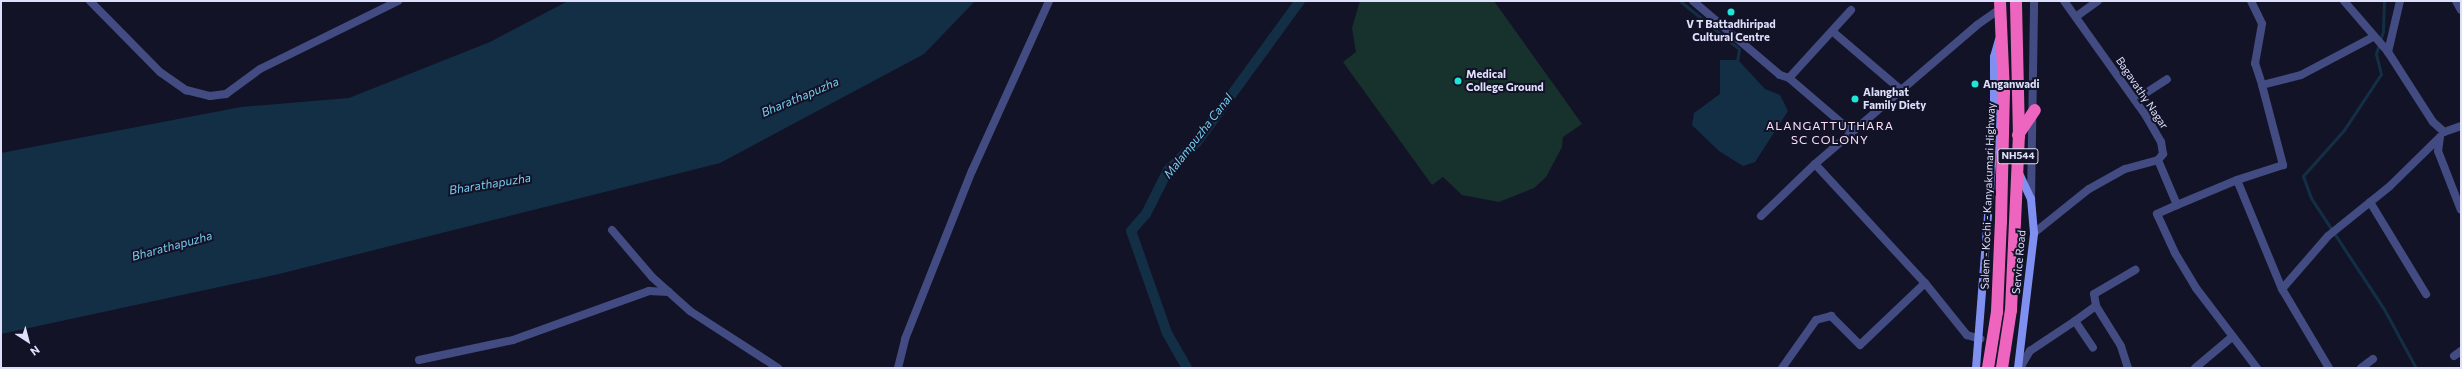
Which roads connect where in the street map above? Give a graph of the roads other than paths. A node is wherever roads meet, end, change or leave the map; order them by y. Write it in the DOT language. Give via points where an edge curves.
graph roads {
  1 [pos="90,1"];
  2 [pos="398,1"];
  3 [pos="1049,1"];
  4 [pos="1693,1"];
  5 [pos="2016,1"];
  6 [pos="2034,1"];
  7 [pos="2064,1"];
  8 [pos="2098,1"];
  9 [pos="2251,1"];
  10 [pos="2344,1"];
  11 [pos="2400,1"];
  12 [pos="2456,1"];
  13 [pos="2000,5"];
  14 [pos="1851,10"];
  15 [pos="2461,10"];
  16 [pos="2077,16"];
  17 [pos="1832,30"];
  18 [pos="2001,32"];
  19 [pos="2377,41"];
  20 [pos="2388,52"];
  21 [pos="1790,78"];
  22 [pos="2167,79"];
  23 [pos="2262,85"];
  24 [pos="1901,90"];
  25 [pos="2135,100"];
  26 [pos="2035,110"];
  27 [pos="2461,126"];
  28 [pos="1852,132"];
  29 [pos="2444,132"];
  30 [pos="2018,135"];
  31 [pos="2438,139"];
  32 [pos="2158,160"];
  33 [pos="1815,164"];
  34 [pos="2017,168"];
  35 [pos="2237,180"];
  36 [pos="2031,199"];
  37 [pos="2370,202"];
  38 [pos="2177,205"];
  39 [pos="2461,210"];
  40 [pos="1761,216"];
  41 [pos="612,230"];
  42 [pos="2034,233"];
  43 [pos="2135,270"];
  44 [pos="1925,283"];
  45 [pos="2282,289"];
  46 [pos="669,292"];
  47 [pos="2426,294"];
  48 [pos="2096,306"];
  49 [pos="2075,322"];
  50 [pos="2232,337"];
  51 [pos="1980,340"];
  52 [pos="2093,348"];
  53 [pos="2373,359"];
  54 [pos="419,360"];
  55 [pos="778,368"];
  56 [pos="898,368"];
  57 [pos="1782,368"];
  58 [pos="1976,368"];
  59 [pos="1988,368"];
  60 [pos="2002,368"];
  61 [pos="2019,368"];
  62 [pos="2128,368"];
  63 [pos="2195,368"];
  64 [pos="2257,368"];
  65 [pos="2329,368"];
  66 [pos="2361,368"];
  1 -- 2 [label="street" via="160,72 186,90 210,96 226,94 260,69"];
  3 -- 56 [label="street" via="972,171 905,339"];
  4 -- 21 [label="street" via="1780,75"];
  5 -- 30 [label="highway, NH544"];
  6 -- 26 [label="street, Service Road"];
  7 -- 16 [label="street, Bagavathy Nagar"];
  8 -- 16 [label="street"];
  9 -- 23 [label="street" via="2262,24 2255,63"];
  10 -- 19 [label="street"];
  11 -- 20 [label="street"];
  12 -- 15 [label="street"];
  13 -- 18 [label="highway, Salem - Kochi - Kanyakumari Highway / NH544"];
  13 -- 24 [label="street"];
  14 -- 17 [label="street"];
  16 -- 25 [label="street, Bagavathy Nagar"];
  17 -- 21 [label="street"];
  17 -- 24 [label="street"];
  18 -- 51 [label="street" via="1994,57 1994,138"];
  18 -- 59 [label="highway, Salem - Kochi - Kanyakumari Highway / NH544" via="2004,93 1997,312"];
  19 -- 20 [label="street"];
  19 -- 23 [label="street" via="2301,75"];
  20 -- 29 [label="street" via="2433,122"];
  21 -- 28 [label="street"];
  22 -- 25 [label="street"];
  23 -- 35 [label="street" via="2283,165"];
  24 -- 28 [label="street"];
  25 -- 32 [label="street, Bagavathy Nagar" via="2161,142 2163,154"];
  26 -- 30 [label="highway"];
  26 -- 36 [label="street, Service Road"];
  27 -- 29 [label="street"];
  28 -- 33 [label="street"];
  29 -- 31 [label="street"];
  30 -- 34 [label="highway, NH544"];
  31 -- 37 [label="street"];
  31 -- 39 [label="street" via="2438,151"];
  32 -- 38 [label="street"];
  32 -- 42 [label="street" via="2125,169 2089,189"];
  33 -- 40 [label="street"];
  33 -- 44 [label="street"];
  34 -- 36 [label="street"];
  34 -- 60 [label="highway, NH544" via="2011,310"];
  35 -- 38 [label="street"];
  35 -- 45 [label="street"];
  36 -- 42 [label="street, Service Road"];
  37 -- 45 [label="street" via="2328,236"];
  37 -- 47 [label="street"];
  38 -- 50 [label="street" via="2157,214 2196,288"];
  41 -- 46 [label="street"];
  42 -- 61 [label="street, Service Road"];
  43 -- 48 [label="street" via="2094,294"];
  44 -- 51 [label="street" via="1967,335"];
  44 -- 57 [label="street" via="1860,345 1831,316 1816,320"];
  45 -- 65 [label="street"];
  46 -- 54 [label="street" via="649,291 512,340"];
  46 -- 55 [label="street" via="690,311"];
  48 -- 49 [label="street"];
  48 -- 62 [label="street" via="2121,346"];
  49 -- 52 [label="street"];
  49 -- 61 [label="street" via="2030,351"];
  50 -- 63 [label="street"];
  50 -- 64 [label="street"];
  51 -- 58 [label="street"];
  53 -- 66 [label="street"];
}
